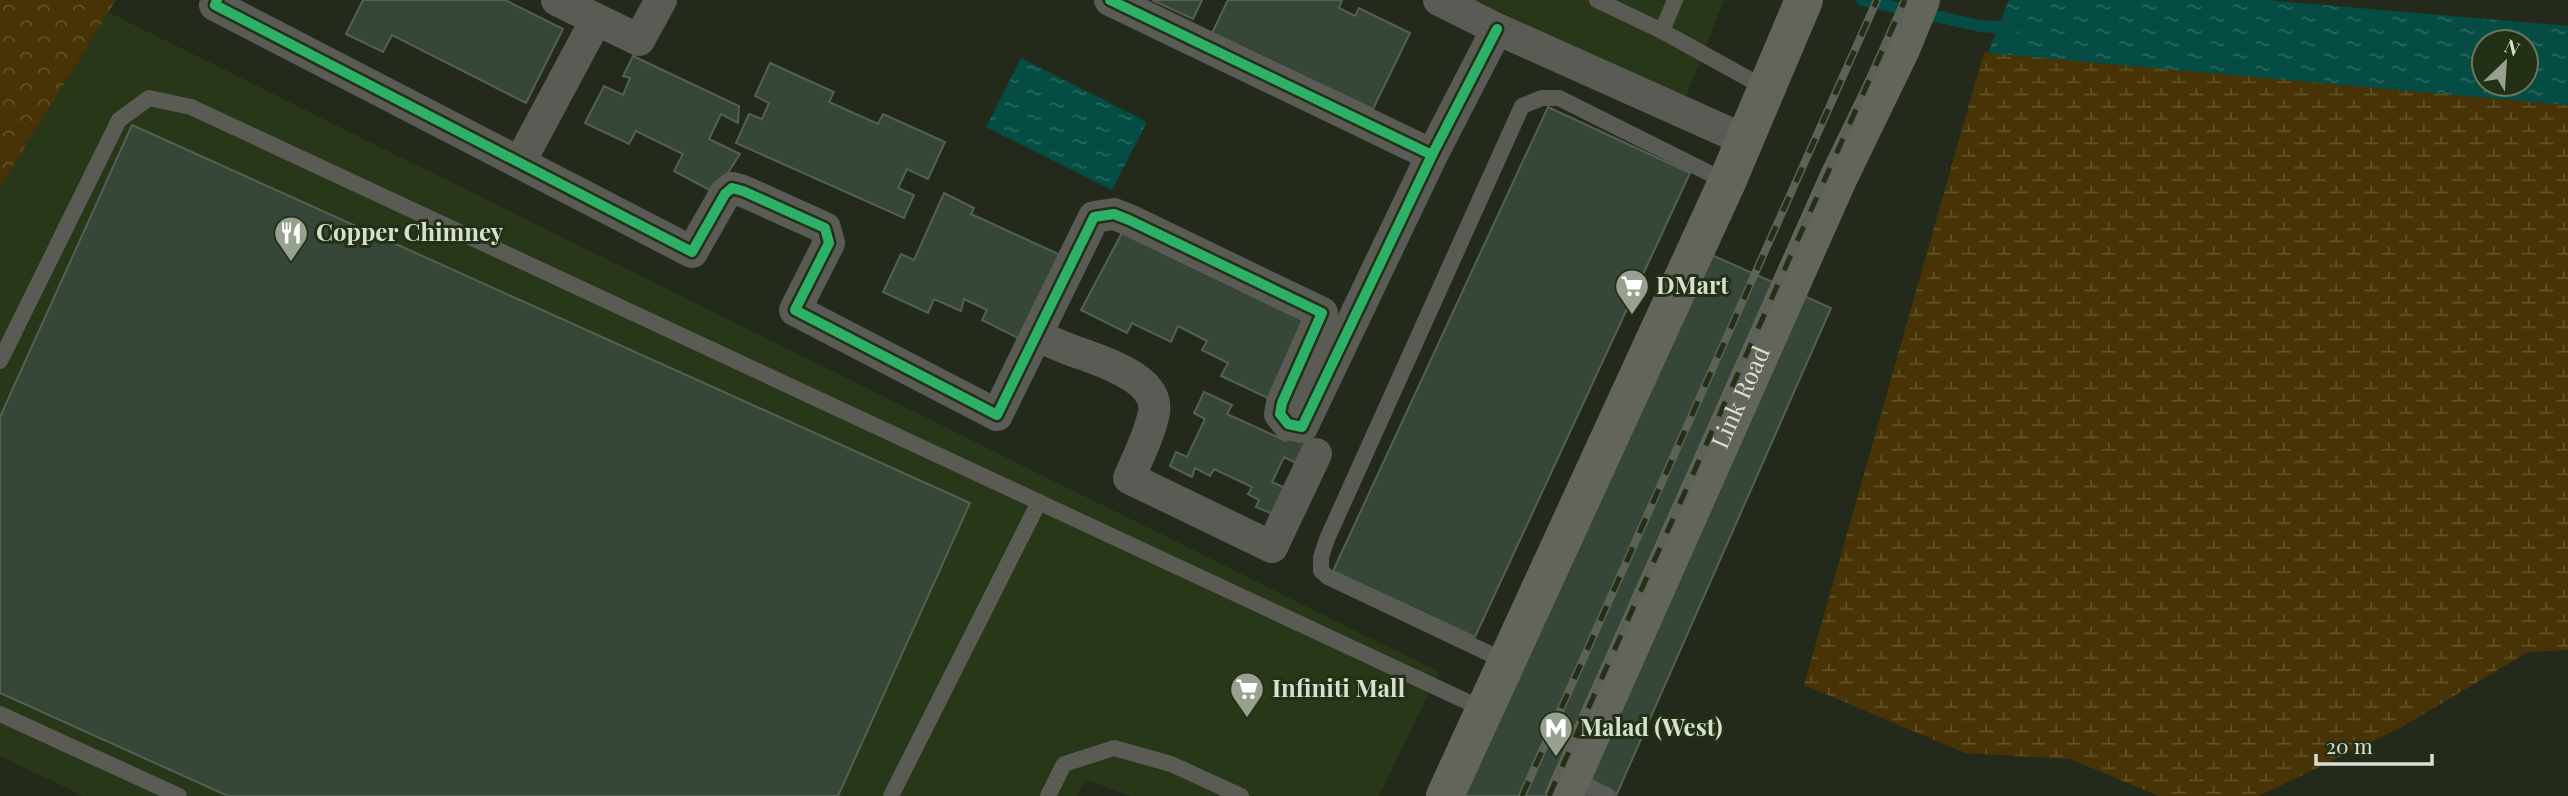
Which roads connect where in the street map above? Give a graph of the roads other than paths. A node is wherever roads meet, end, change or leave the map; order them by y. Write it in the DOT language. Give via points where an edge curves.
graph roads {
  1 [pos="217,0"];
  2 [pos="557,0"];
  3 [pos="661,0"];
  4 [pos="1110,0"];
  5 [pos="1439,0"];
  6 [pos="1597,0"];
  7 [pos="1675,0"];
  8 [pos="1804,0"];
  9 [pos="1921,0"];
  10 [pos="596,20"];
  11 [pos="1497,29"];
  12 [pos="1662,31"];
  13 [pos="1771,78"];
  14 [pos="1745,141"];
  15 [pos="1432,155"];
  16 [pos="520,162"];
  17 [pos="1727,182"];
  18 [pos="1036,335"];
  19 [pos="0,361"];
  20 [pos="1316,454"];
  21 [pos="1039,502"];
  22 [pos="1507,662"];
  23 [pos="1485,710"];
  24 [pos="0,714"];
  25 [pos="1568,787"];
  26 [pos="179,796"];
  27 [pos="891,796"];
  28 [pos="1048,796"];
  29 [pos="1241,796"];
  30 [pos="1445,796"];
  31 [pos="1608,796"];
  1 -- 16 [label="street" via="215,5"];
  2 -- 10 [label="street"];
  3 -- 10 [label="street" via="639,40"];
  4 -- 15 [label="street"];
  5 -- 11 [label="street"];
  6 -- 12 [label="lane"];
  7 -- 12 [label="lane"];
  8 -- 13 [label="main road"];
  9 -- 25 [label="main road, Link Road"];
  10 -- 16 [label="street"];
  11 -- 14 [label="street"];
  11 -- 15 [label="street"];
  12 -- 13 [label="lane"];
  13 -- 14 [label="main road"];
  14 -- 17 [label="main road"];
  15 -- 18 [label="street" via="1302,427 1288,424 1280,414 1282,402 1322,313 1114,214 1094,217"];
  16 -- 18 [label="street" via="692,252 724,194 732,188 825,228 829,243 795,310 997,415"];
  17 -- 22 [label="main road"];
  17 -- 22 [label="lane" via="1559,98 1542,98 1522,106 1321,557 1321,571 1328,577"];
  18 -- 20 [label="street" via="1104,361 1147,390 1155,410 1129,478 1272,547"];
  19 -- 21 [label="lane" via="119,120 149,97 204,112"];
  21 -- 23 [label="lane"];
  21 -- 27 [label="lane"];
  22 -- 23 [label="main road"];
  23 -- 30 [label="main road"];
  24 -- 26 [label="lane"];
  25 -- 31 [label="lane"];
  28 -- 29 [label="lane" via="1064,764 1114,748 1171,764"];
}
